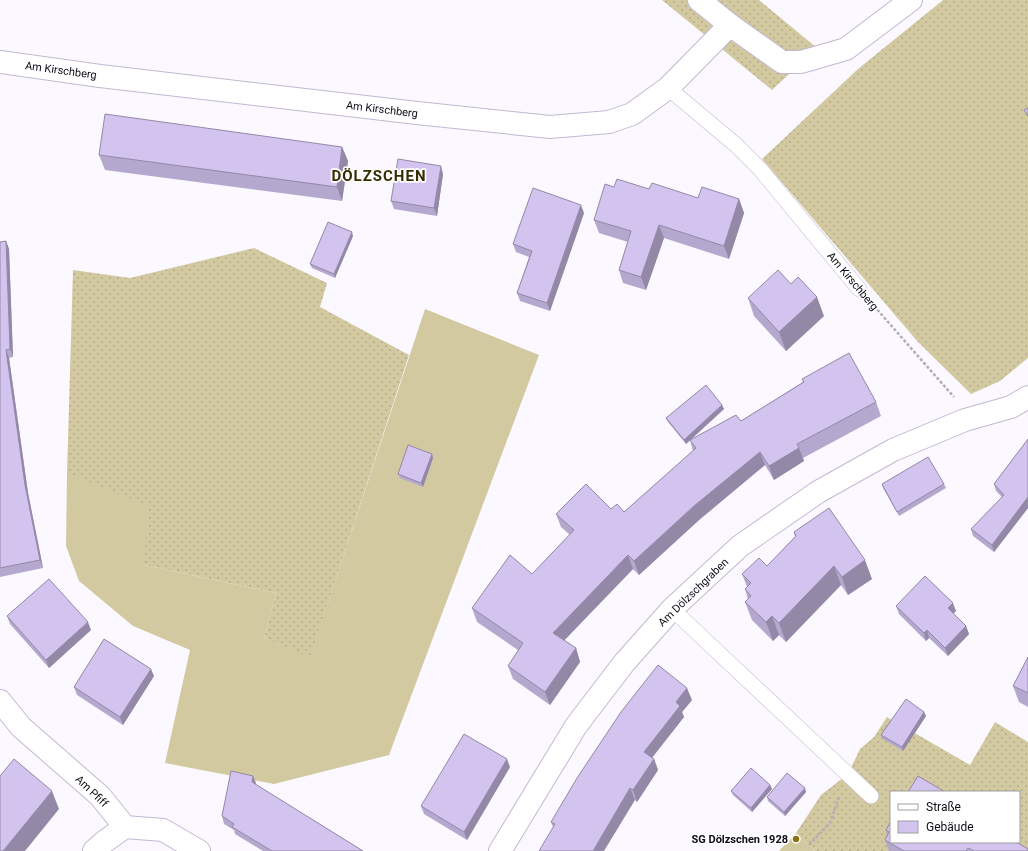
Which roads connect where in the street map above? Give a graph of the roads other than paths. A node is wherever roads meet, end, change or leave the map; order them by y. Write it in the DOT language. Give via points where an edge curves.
graph roads {
  1 [pos="699,0"];
  2 [pos="911,0"];
  3 [pos="730,25"];
  4 [pos="0,62"];
  5 [pos="668,88"];
  6 [pos="859,289"];
  7 [pos="1022,406"];
  8 [pos="672,609"];
  9 [pos="0,701"];
  10 [pos="871,796"];
  11 [pos="125,827"];
  12 [pos="94,851"];
  13 [pos="199,851"];
  14 [pos="500,851"];
  1 -- 3 [label="street"];
  2 -- 3 [label="street" via="846,49 801,62 782,62"];
  3 -- 5 [label="street, Am Kirschberg"];
  4 -- 5 [label="street, Am Kirschberg" via="100,76 550,127 609,122 632,114"];
  5 -- 6 [label="lane, Am Kirschberg" via="736,145 760,169"];
  7 -- 8 [label="street, Am Dölzschgraben" via="965,420 893,450 818,492 740,546"];
  8 -- 10 [label="lane"];
  8 -- 14 [label="street, Am Dölzschgraben" via="624,663 576,726"];
  9 -- 11 [label="street, Am Pfiff" via="21,727 100,796"];
  11 -- 12 [label="street"];
  11 -- 13 [label="street" via="163,830"];
}
